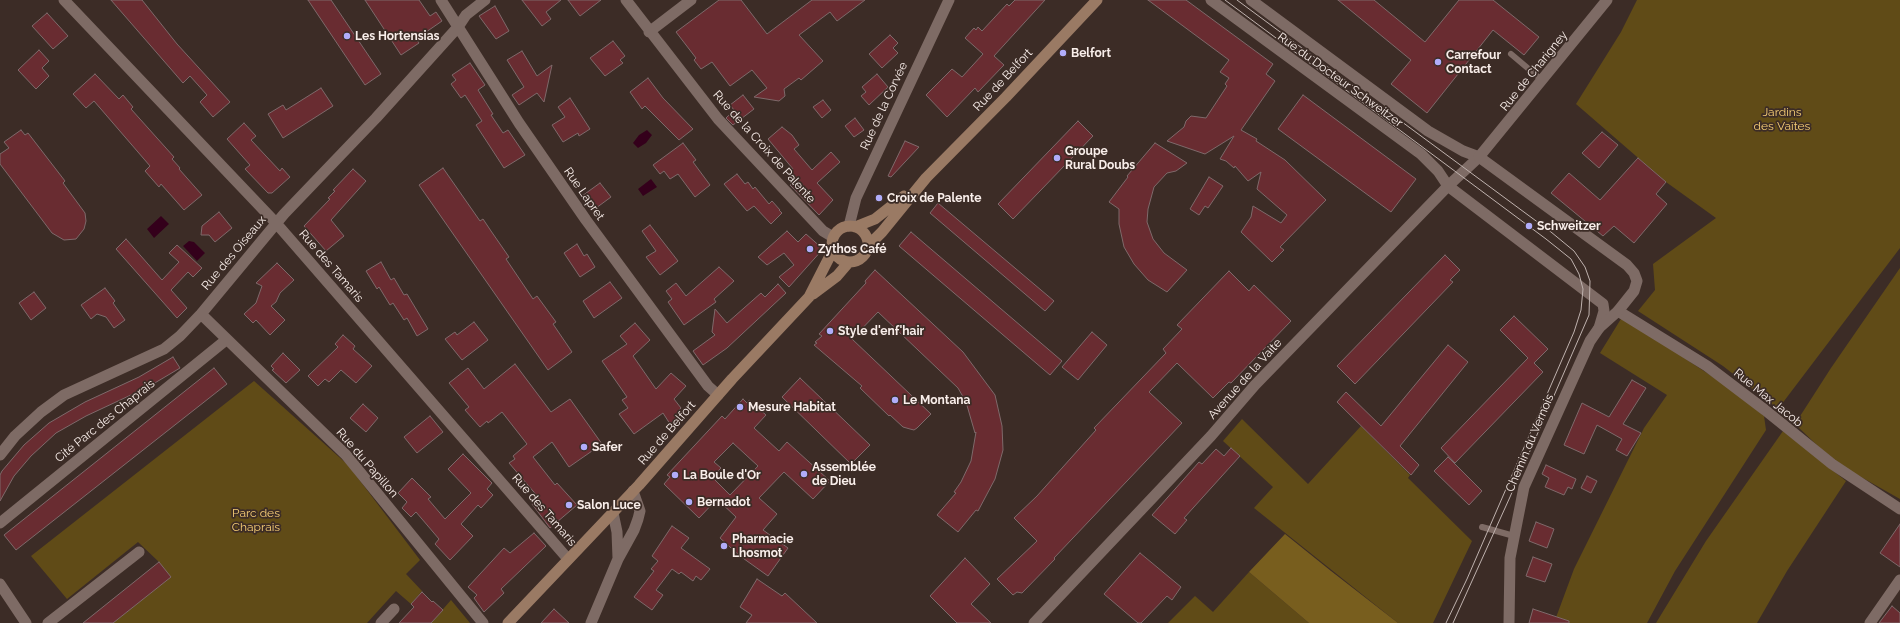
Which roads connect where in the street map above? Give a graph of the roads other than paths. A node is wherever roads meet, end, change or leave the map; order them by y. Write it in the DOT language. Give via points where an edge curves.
graph roads {
  1 [pos="64,0"];
  2 [pos="441,0"];
  3 [pos="485,0"];
  4 [pos="626,0"];
  5 [pos="691,0"];
  6 [pos="949,0"];
  7 [pos="1097,0"];
  8 [pos="1211,0"];
  9 [pos="1251,0"];
  10 [pos="1607,0"];
  11 [pos="458,28"];
  12 [pos="650,32"];
  13 [pos="1511,54"];
  14 [pos="1542,81"];
  15 [pos="1479,157"];
  16 [pos="926,178"];
  17 [pos="1448,186"];
  18 [pos="276,223"];
  19 [pos="852,226"];
  20 [pos="834,237"];
  21 [pos="869,245"];
  22 [pos="833,250"];
  23 [pos="849,262"];
  24 [pos="809,297"];
  25 [pos="1618,311"];
  26 [pos="201,314"];
  27 [pos="1598,328"];
  28 [pos="226,340"];
  29 [pos="718,395"];
  30 [pos="0,455"];
  31 [pos="633,491"];
  32 [pos="1900,509"];
  33 [pos="613,513"];
  34 [pos="0,523"];
  35 [pos="1482,526"];
  36 [pos="1514,536"];
  37 [pos="139,552"];
  38 [pos="568,559"];
  39 [pos="618,559"];
  40 [pos="1900,580"];
  41 [pos="0,584"];
  42 [pos="394,609"];
  43 [pos="26,623"];
  44 [pos="48,623"];
  45 [pos="381,623"];
  46 [pos="483,623"];
  47 [pos="508,623"];
  48 [pos="591,623"];
  49 [pos="1034,623"];
  50 [pos="1509,623"];
  51 [pos="1870,623"];
  1 -- 18 [label="street, Rue des Tamaris"];
  2 -- 11 [label="street, Rue Lapret"];
  3 -- 11 [label="street, Rue des Oiseaux" via="466,15"];
  4 -- 12 [label="street, Rue de la Croix de Palente"];
  5 -- 12 [label="street"];
  6 -- 19 [label="street, Rue de la Corvée" via="856,198"];
  7 -- 16 [label="main road, Rue de Belfort"];
  8 -- 17 [label="street, Rue du Docteur Schweitzer" via="1421,154 1438,171"];
  9 -- 15 [label="street, Rue du Docteur Schweitzer" via="1428,131 1462,151"];
  10 -- 14 [label="street, Rue de Charigney"];
  11 -- 18 [label="street, Rue des Oiseaux"];
  11 -- 29 [label="street, Rue Lapret" via="586,220 708,386"];
  12 -- 20 [label="street, Rue de la Croix de Palente" via="718,119 823,231"];
  13 -- 14 [label="lane"];
  14 -- 15 [label="street, Rue de Charigney"];
  15 -- 17 [label="street, Avenue de la Vaite"];
  15 -- 25 [label="street, Chemin du Vernois" via="1627,265 1637,281 1634,291"];
  16 -- 19 [label="main road, Rue de Belfort" via="875,219"];
  16 -- 21 [label="main road, Rue de Belfort"];
  17 -- 27 [label="street, Chemin du Vernois" via="1603,304 1604,311"];
  17 -- 49 [label="street, Avenue de la Vaite" via="1255,385 1212,436"];
  18 -- 26 [label="street, Rue des Oiseaux"];
  18 -- 38 [label="street, Rue des Tamaris"];
  19 -- 20 [label="main road" via="840,230"];
  19 -- 21 [label="main road" via="865,234"];
  20 -- 22 [label="main road"];
  21 -- 23 [label="main road" via="864,256"];
  22 -- 23 [label="main road" via="841,260"];
  22 -- 24 [label="main road, Rue de Belfort"];
  23 -- 24 [label="main road" via="837,276"];
  24 -- 29 [label="main road, Rue de Belfort"];
  25 -- 27 [label="street, Chemin du Vernois"];
  25 -- 32 [label="street, Rue Max Jacob" via="1706,366 1832,464"];
  26 -- 28 [label="street, Rue du Papillon"];
  26 -- 30 [label="street, Rue des Oiseaux" via="164,349 58,400 15,436"];
  27 -- 36 [label="street, Chemin du Vernois" via="1569,385 1524,487"];
  28 -- 34 [label="street, Cité Parc des Chaprais"];
  28 -- 46 [label="street, Rue du Papillon" via="346,455"];
  29 -- 31 [label="main road, Rue de Belfort"];
  31 -- 33 [label="main road, Rue de Belfort"];
  31 -- 39 [label="street" via="640,511 634,530"];
  33 -- 38 [label="main road, Rue de Belfort"];
  33 -- 39 [label="street" via="618,532"];
  35 -- 36 [label="lane"];
  36 -- 50 [label="street, Chemin du Vernois" via="1510,558"];
  37 -- 44 [label="street"];
  38 -- 47 [label="main road, Rue de Belfort"];
  39 -- 48 [label="street"];
  40 -- 51 [label="street"];
  41 -- 43 [label="street"];
  42 -- 45 [label="street"];
}
